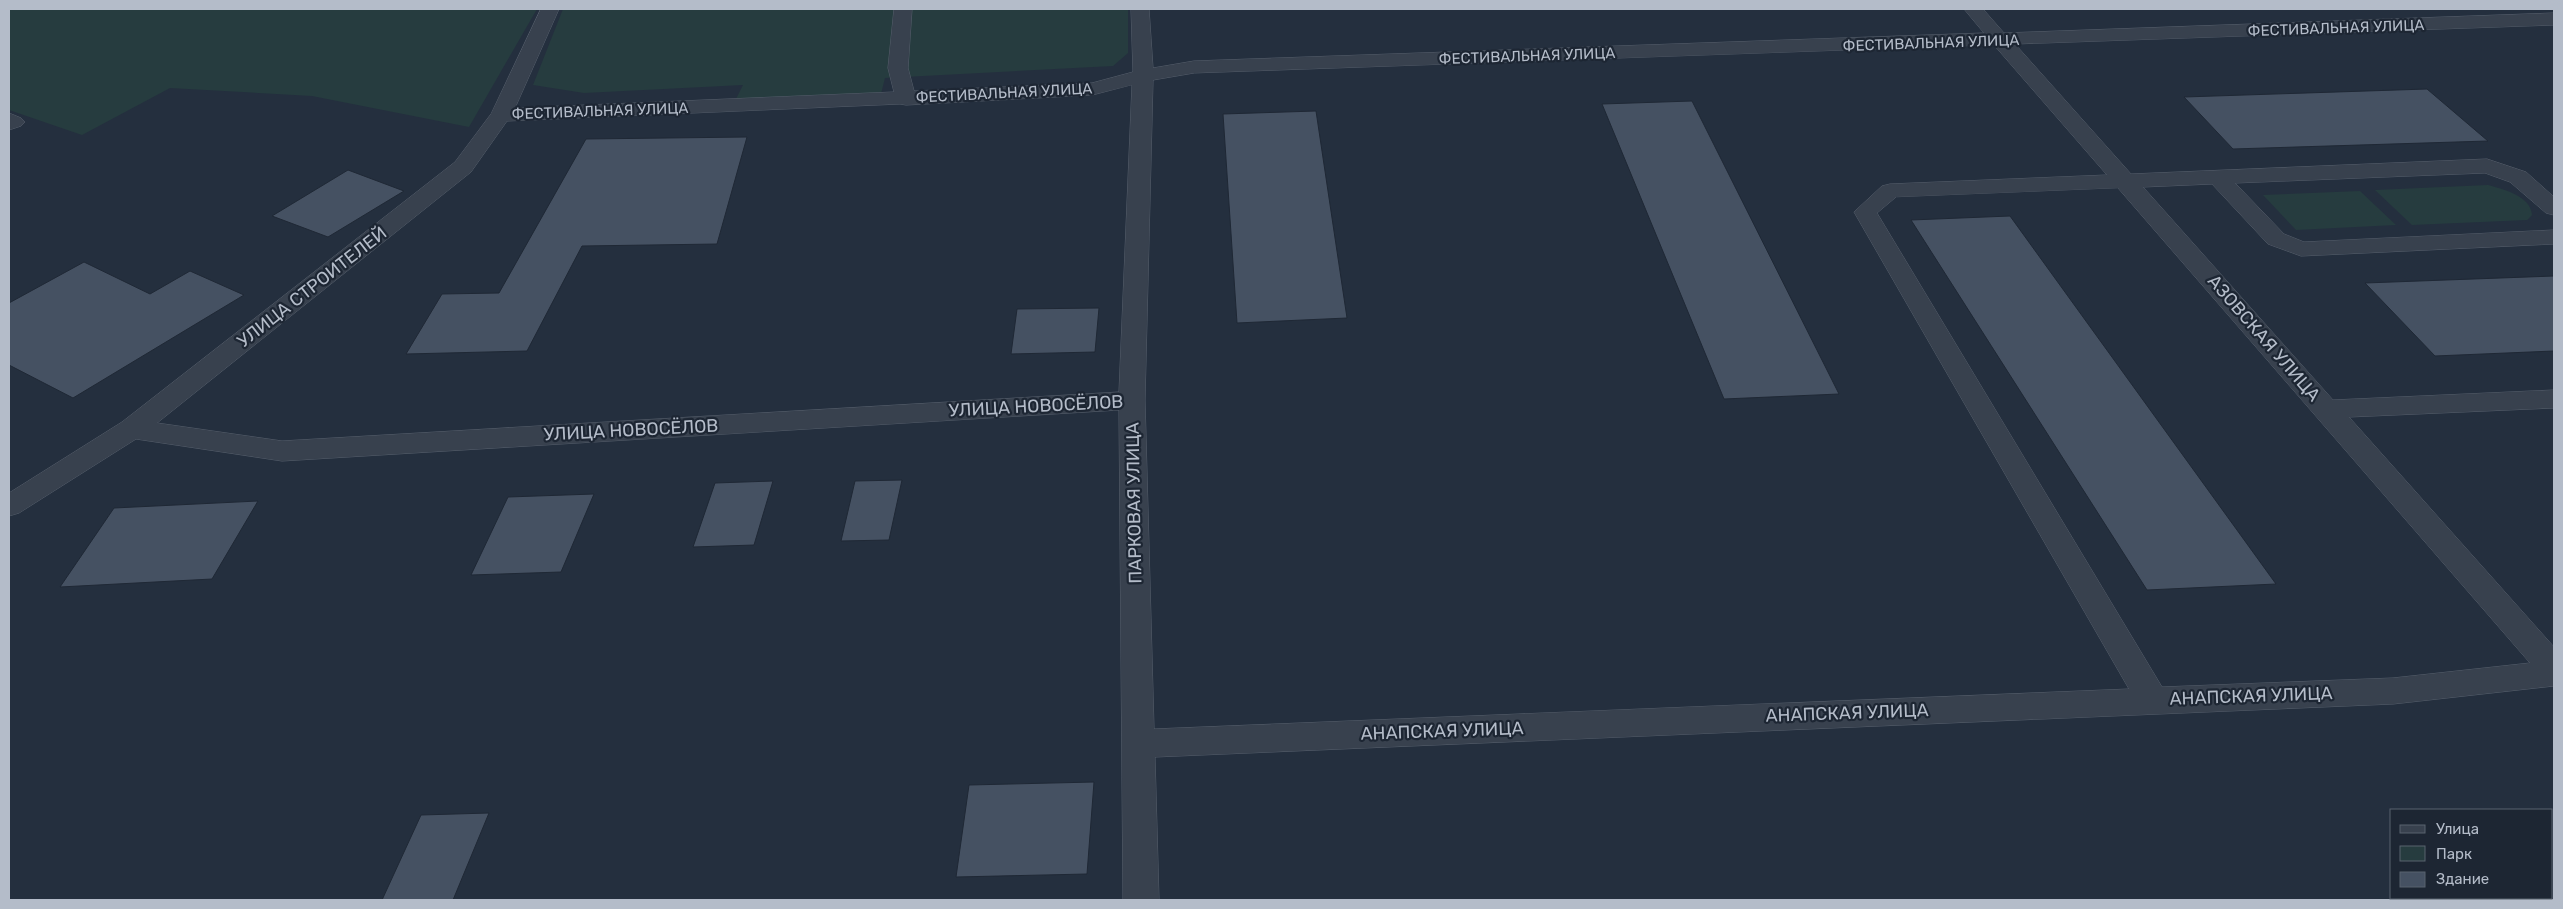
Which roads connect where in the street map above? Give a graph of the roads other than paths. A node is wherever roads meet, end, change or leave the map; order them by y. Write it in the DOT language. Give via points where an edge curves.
graph roads {
  1 [pos="550,9"];
  2 [pos="902,9"];
  3 [pos="1140,9"];
  4 [pos="1973,9"];
  5 [pos="2554,20"];
  6 [pos="2532,21"];
  7 [pos="2554,37"];
  8 [pos="2001,40"];
  9 [pos="1142,76"];
  10 [pos="906,98"];
  11 [pos="501,116"];
  12 [pos="9,119"];
  13 [pos="9,124"];
  14 [pos="2218,178"];
  15 [pos="2126,182"];
  16 [pos="2554,208"];
  17 [pos="2554,237"];
  18 [pos="2554,399"];
  19 [pos="1132,400"];
  20 [pos="2326,409"];
  21 [pos="132,429"];
  22 [pos="9,506"];
  23 [pos="2554,668"];
  24 [pos="2554,672"];
  25 [pos="2152,700"];
  26 [pos="1138,744"];
  27 [pos="1141,900"];
  1 -- 11 [label="street, УЛИЦА СТРОИТЕЛЕЙ"];
  2 -- 10 [label="street" via="898,68"];
  3 -- 9 [label="street, ПАРКОВАЯ УЛИЦА"];
  4 -- 8 [label="street, АЗОВСКАЯ УЛИЦА"];
  5 -- 6 [label="street, ФЕСТИВАЛЬНАЯ УЛИЦА"];
  6 -- 7 [label="street"];
  6 -- 8 [label="street, ФЕСТИВАЛЬНАЯ УЛИЦА"];
  8 -- 9 [label="street, ФЕСТИВАЛЬНАЯ УЛИЦА" via="1194,67"];
  8 -- 15 [label="street, АЗОВСКАЯ УЛИЦА"];
  9 -- 10 [label="street, ФЕСТИВАЛЬНАЯ УЛИЦА" via="1092,89"];
  9 -- 19 [label="street, ПАРКОВАЯ УЛИЦА"];
  10 -- 11 [label="street, ФЕСТИВАЛЬНАЯ УЛИЦА"];
  11 -- 21 [label="street, УЛИЦА СТРОИТЕЛЕЙ" via="463,167"];
  12 -- 13 [label="street" via="14,122"];
  14 -- 15 [label="street"];
  14 -- 16 [label="street" via="2488,166 2518,177"];
  14 -- 17 [label="street" via="2276,239 2300,249"];
  15 -- 20 [label="street, АЗОВСКАЯ УЛИЦА"];
  15 -- 25 [label="street" via="1890,192 1865,212"];
  18 -- 20 [label="street"];
  19 -- 21 [label="street, УЛИЦА НОВОСЁЛОВ" via="282,451"];
  19 -- 26 [label="street, ПАРКОВАЯ УЛИЦА"];
  20 -- 23 [label="street, АЗОВСКАЯ УЛИЦА"];
  21 -- 22 [label="street, УЛИЦА СТРОИТЕЛЕЙ"];
  24 -- 25 [label="street, АНАПСКАЯ УЛИЦА" via="2393,690"];
  25 -- 26 [label="street, АНАПСКАЯ УЛИЦА"];
  26 -- 27 [label="street, ПАРКОВАЯ УЛИЦА"];
}
